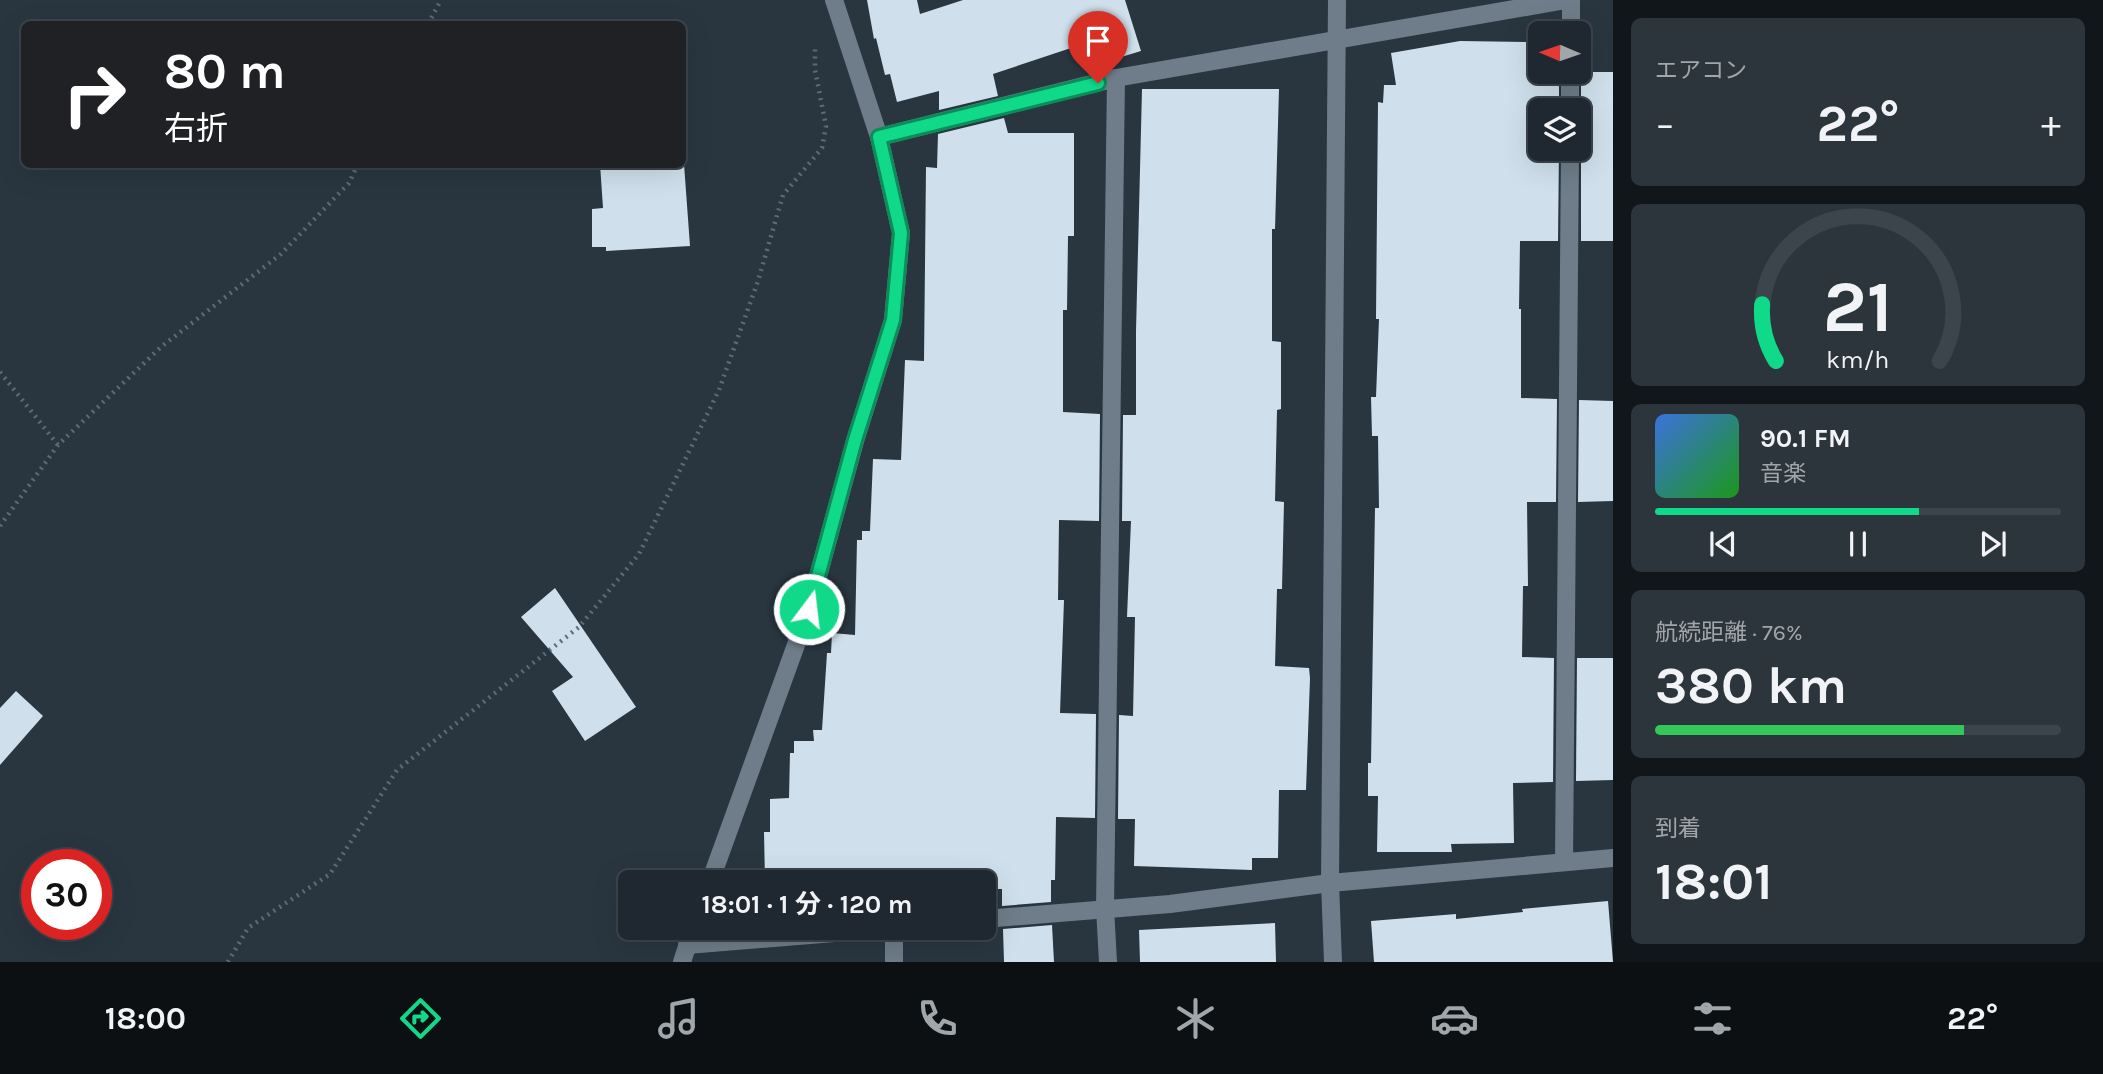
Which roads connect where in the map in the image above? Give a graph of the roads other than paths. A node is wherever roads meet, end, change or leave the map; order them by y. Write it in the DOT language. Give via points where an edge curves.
graph roads {
  1 [pos="834,0"];
  2 [pos="1337,0"];
  3 [pos="1569,0"];
  4 [pos="1570,21"];
  5 [pos="1336,41"];
  6 [pos="1116,78"];
  7 [pos="879,137"];
  8 [pos="1570,161"];
  9 [pos="1613,858"];
  10 [pos="1564,862"];
  11 [pos="714,870"];
  12 [pos="1330,883"];
  13 [pos="1105,908"];
  14 [pos="996,918"];
  15 [pos="798,940"];
  16 [pos="895,940"];
  17 [pos="685,954"];
  18 [pos="894,962"];
  19 [pos="1108,962"];
  20 [pos="1334,962"];
  1 -- 7 [label="street"];
  2 -- 5 [label="street"];
  3 -- 4 [label="street"];
  3 -- 5 [label="street"];
  5 -- 6 [label="street"];
  5 -- 12 [label="street"];
  6 -- 7 [label="street"];
  6 -- 13 [label="street"];
  7 -- 11 [label="street" via="901,233 893,320 809,609"];
  8 -- 10 [label="street"];
  9 -- 10 [label="street"];
  10 -- 12 [label="street"];
  12 -- 13 [label="street"];
  12 -- 20 [label="street"];
  13 -- 14 [label="street"];
  13 -- 19 [label="street"];
  15 -- 17 [label="street"];
  16 -- 18 [label="street"];
}
